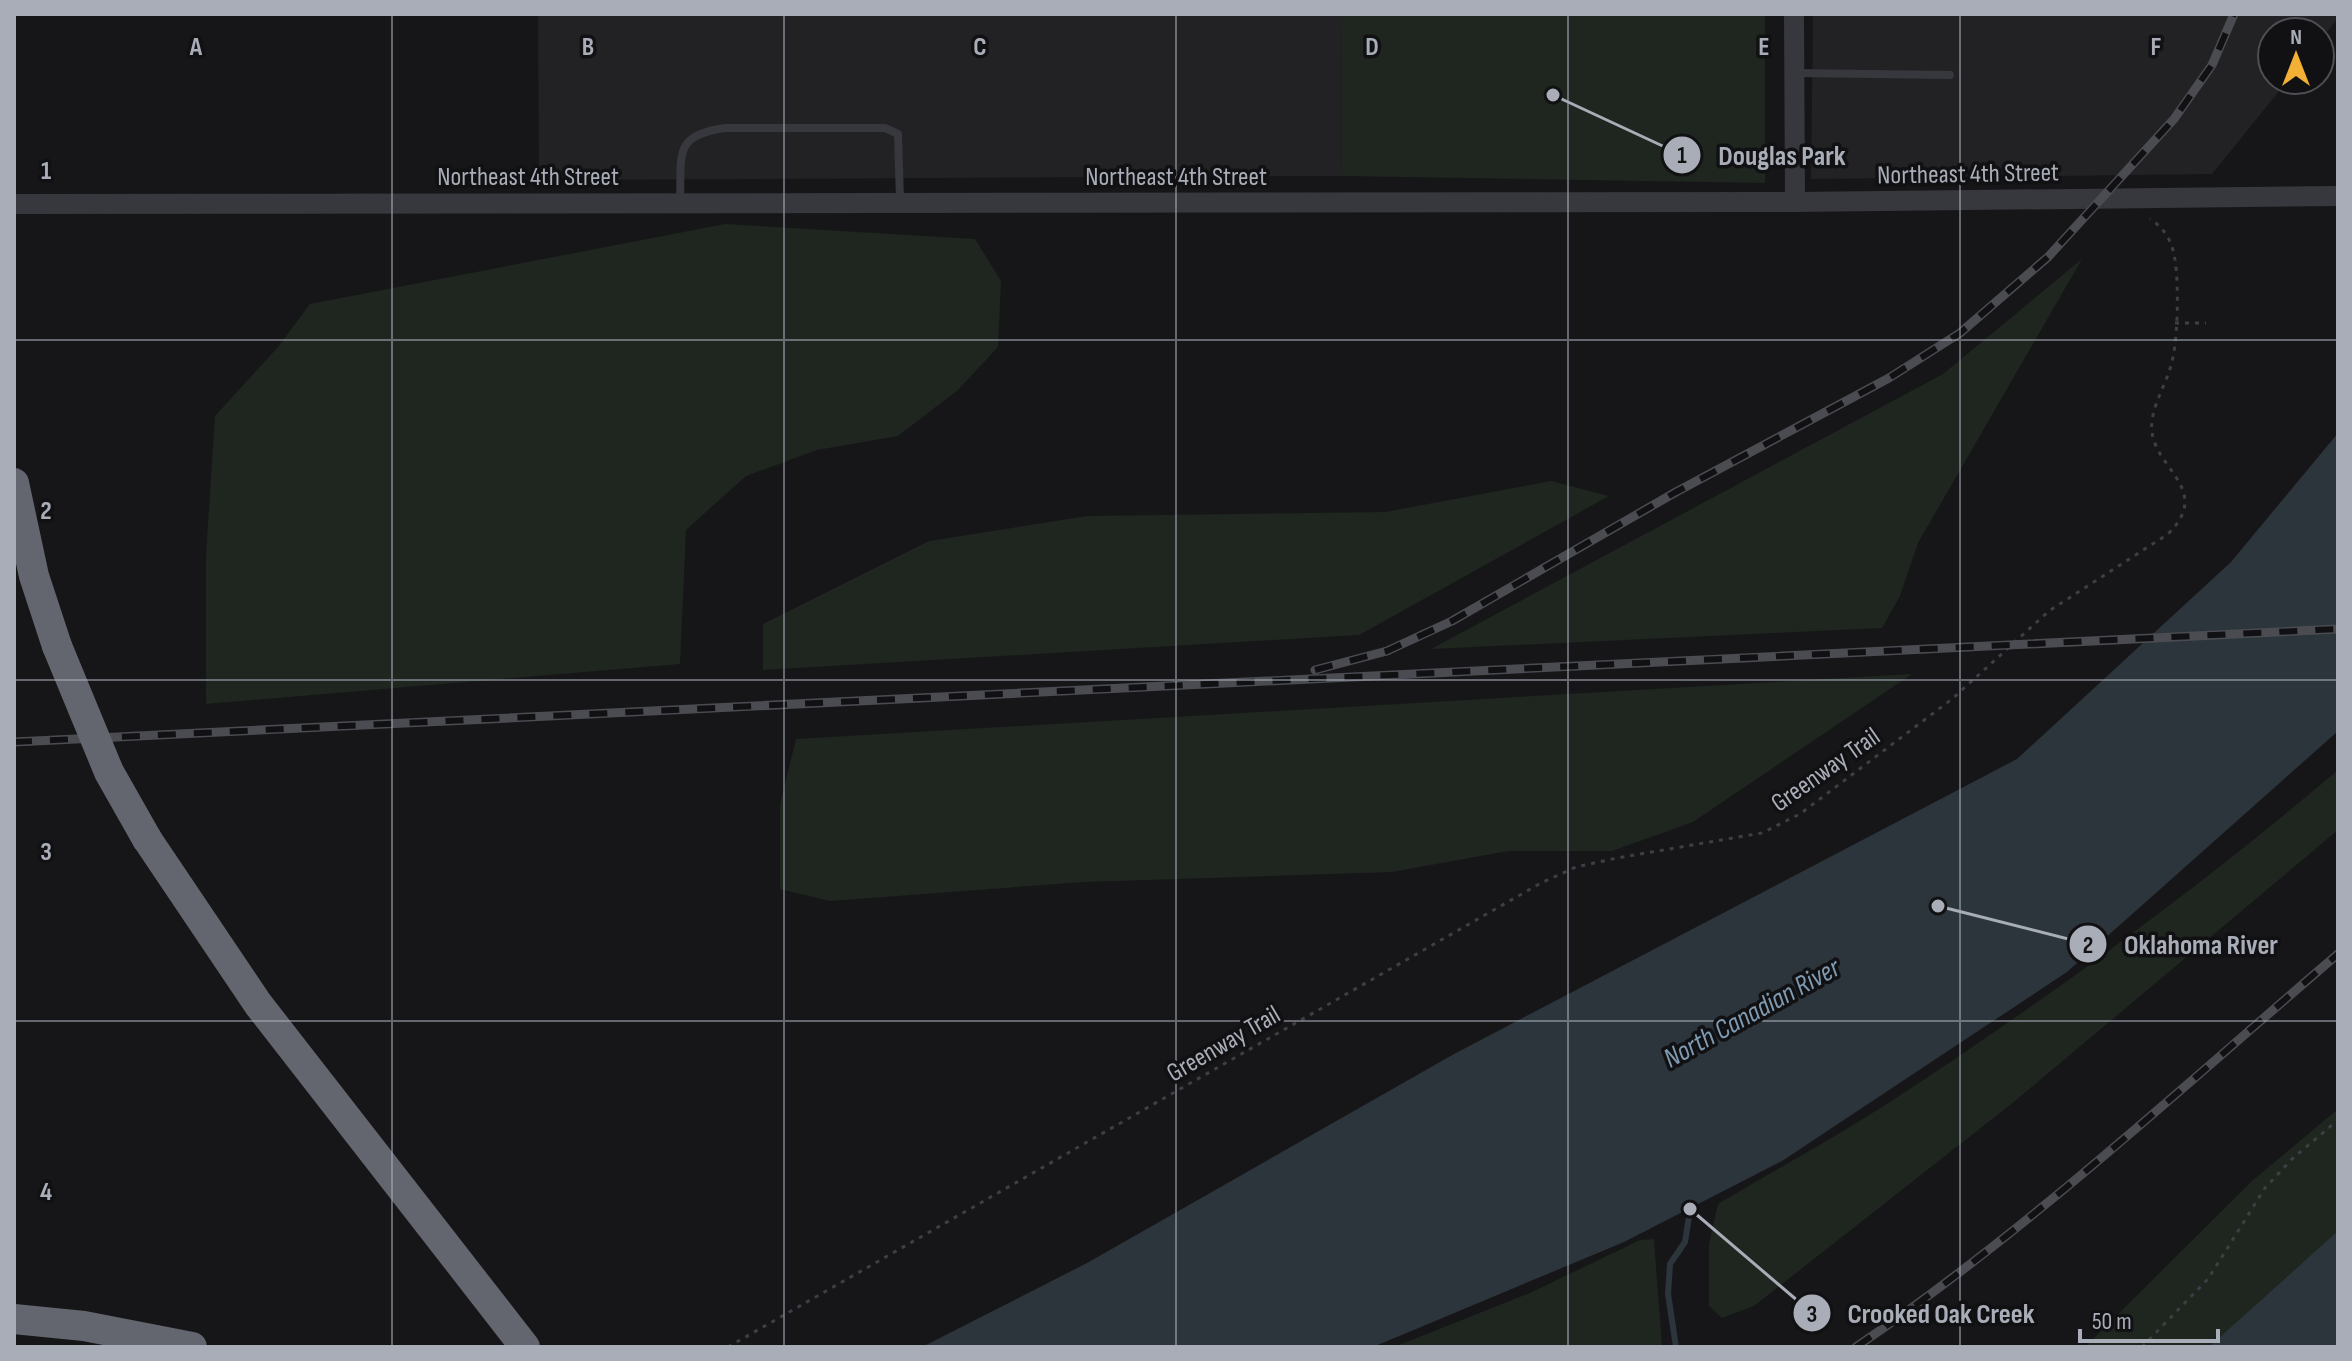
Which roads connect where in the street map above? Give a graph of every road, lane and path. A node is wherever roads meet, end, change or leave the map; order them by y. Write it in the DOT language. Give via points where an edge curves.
graph roads {
  1 [pos="1794,14"];
  2 [pos="1794,73"];
  3 [pos="1950,75"];
  4 [pos="2338,196"];
  5 [pos="900,201"];
  6 [pos="680,202"];
  7 [pos="1795,202"];
  8 [pos="14,204"];
  9 [pos="2148,217"];
  10 [pos="2175,323"];
  11 [pos="2206,323"];
  12 [pos="14,483"];
  13 [pos="2338,1120"];
  14 [pos="14,1319"];
  15 [pos="192,1347"];
  16 [pos="525,1347"];
  17 [pos="728,1347"];
  18 [pos="2142,1347"];
  1 -- 2 [label="street"];
  2 -- 3 [label="lane"];
  2 -- 7 [label="street"];
  4 -- 7 [label="street, Northeast 4th Street"];
  5 -- 6 [label="street, Northeast 4th Street"];
  5 -- 6 [label="lane" via="898,134 885,128 856,128 699,132 682,149"];
  5 -- 7 [label="street, Northeast 4th Street"];
  6 -- 8 [label="street, Northeast 4th Street"];
  9 -- 10 [label="path, Greenway Trail" via="2160,225 2174,251"];
  10 -- 11 [label="path"];
  10 -- 17 [label="path, Greenway Trail" via="2174,354 2151,424 2155,446 2182,481 2181,521 2049,611 1952,699 1800,814 1762,833 1576,867 1541,883"];
  12 -- 16 [label="highway, bridge" via="34,576 79,707 147,839 258,1004"];
  13 -- 18 [label="path" via="2265,1188 2208,1279"];
  14 -- 15 [label="highway"];
}
